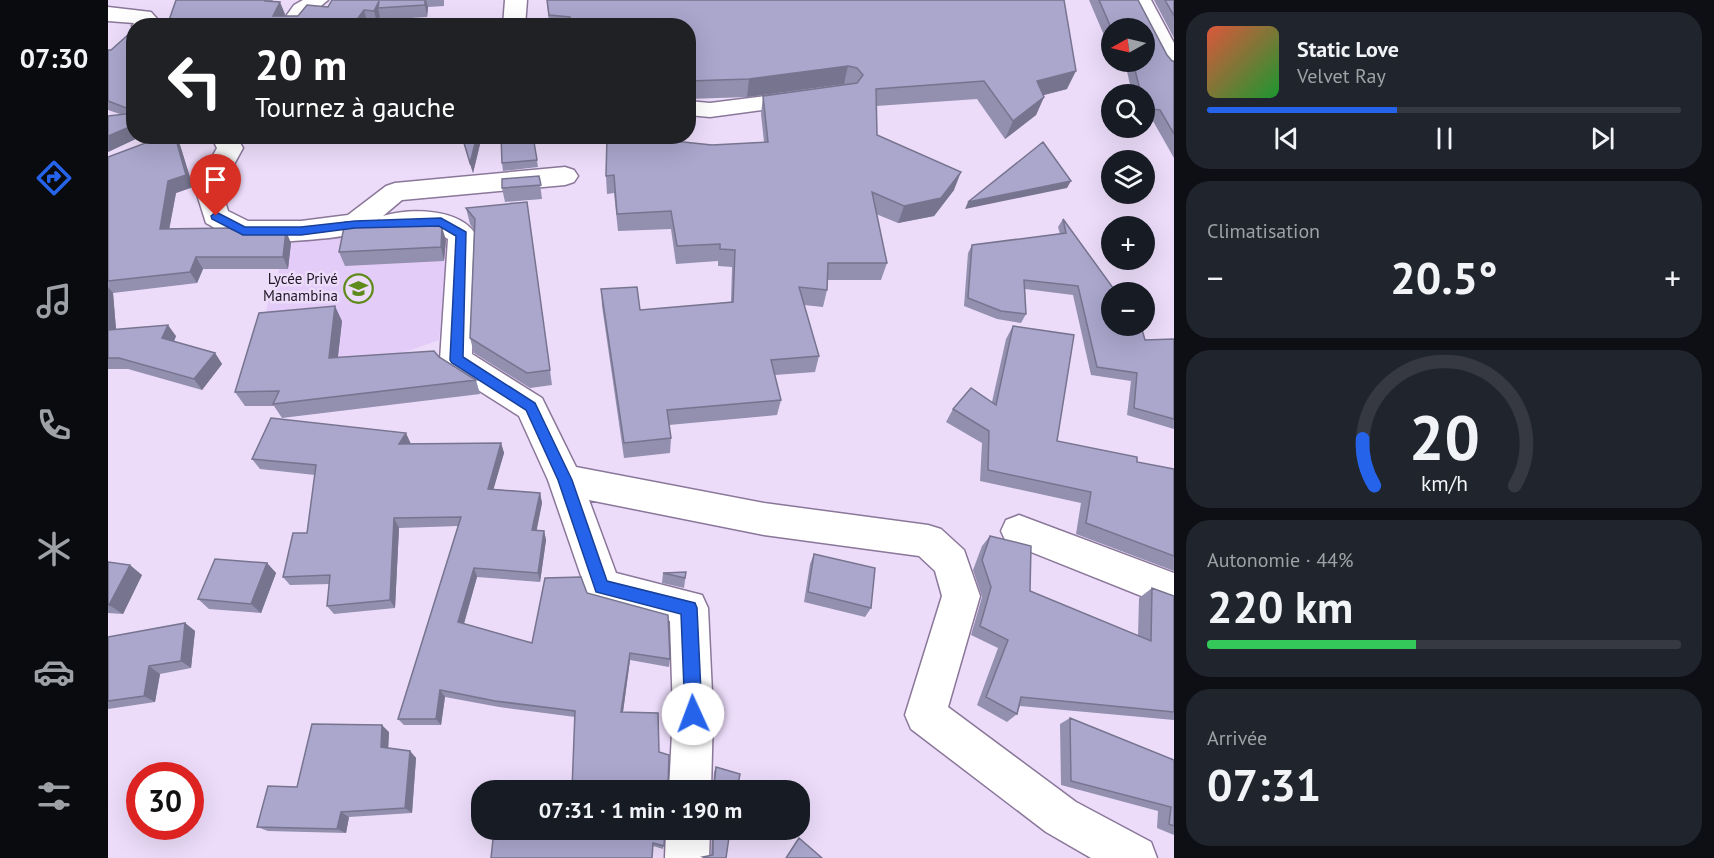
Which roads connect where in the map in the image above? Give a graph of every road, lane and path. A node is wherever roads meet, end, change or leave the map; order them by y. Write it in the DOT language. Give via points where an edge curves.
graph roads {
  1 [pos="317,0"];
  2 [pos="516,0"];
  3 [pos="1146,2"];
  4 [pos="108,14"];
  5 [pos="144,18"];
  6 [pos="296,18"];
  7 [pos="515,18"];
  8 [pos="1174,64"];
  9 [pos="832,95"];
  10 [pos="696,109"];
  11 [pos="228,144"];
  12 [pos="566,176"];
  13 [pos="355,225"];
  14 [pos="565,480"];
  15 [pos="1019,531"];
  16 [pos="1174,591"];
  17 [pos="690,780"];
  18 [pos="688,840"];
  19 [pos="687,858"];
  20 [pos="1135,858"];
  1 -- 6 [label="street"];
  2 -- 7 [label="street"];
  3 -- 8 [label="street"];
  4 -- 5 [label="street"];
  9 -- 10 [label="street"];
  11 -- 13 [label="street" via="230,148 208,188 216,216 243,231 301,231"];
  12 -- 13 [label="street" via="395,192"];
  13 -- 14 [label="street" via="441,222 462,235 456,360 531,406"];
  14 -- 17 [label="street" via="602,587 689,608 693,714"];
  14 -- 20 [label="street" via="764,519 928,542 951,562 961,596 925,715 1061,817"];
  15 -- 16 [label="street"];
  18 -- 19 [label="street"];
}
